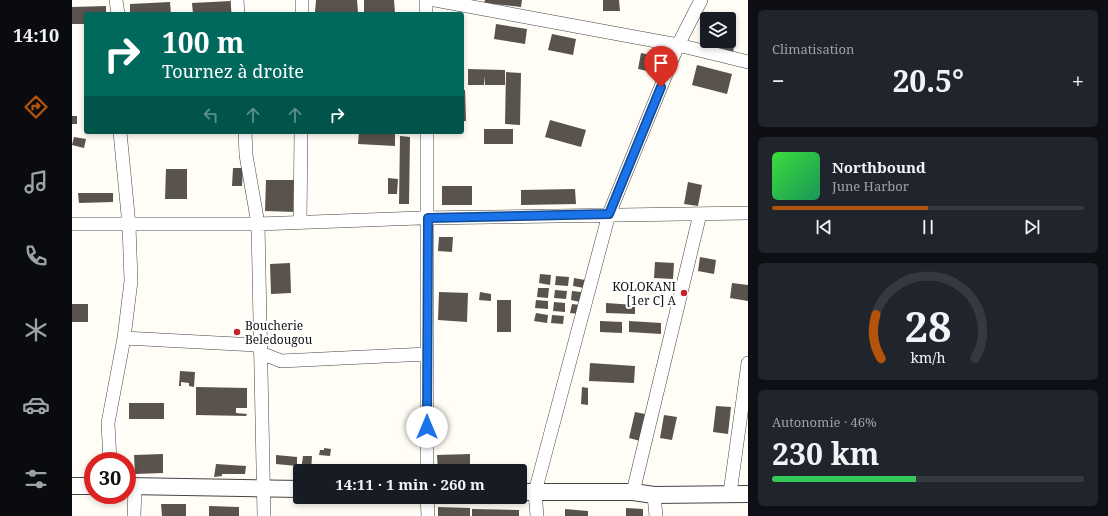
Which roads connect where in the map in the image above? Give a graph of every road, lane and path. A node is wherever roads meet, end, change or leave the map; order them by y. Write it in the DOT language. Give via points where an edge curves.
graph roads {
  1 [pos="116,0"];
  2 [pos="237,0"];
  3 [pos="302,0"];
  4 [pos="426,0"];
  5 [pos="435,0"];
  6 [pos="701,0"];
  7 [pos="118,12"];
  8 [pos="238,12"];
  9 [pos="302,12"];
  10 [pos="426,12"];
  11 [pos="678,45"];
  12 [pos="748,62"];
  13 [pos="120,134"];
  14 [pos="245,134"];
  15 [pos="301,134"];
  16 [pos="427,134"];
  17 [pos="609,214"];
  18 [pos="700,214"];
  19 [pos="748,214"];
  20 [pos="428,218"];
  21 [pos="300,222"];
  22 [pos="72,224"];
  23 [pos="258,224"];
  24 [pos="129,225"];
  25 [pos="124,338"];
  26 [pos="261,353"];
  27 [pos="427,354"];
  28 [pos="748,363"];
  29 [pos="110,452"];
  30 [pos="427,464"];
  31 [pos="72,486"];
  32 [pos="84,486"];
  33 [pos="136,486"];
  34 [pos="265,489"];
  35 [pos="293,489"];
  36 [pos="527,492"];
  37 [pos="633,492"];
  38 [pos="730,493"];
  39 [pos="654,494"];
  40 [pos="748,494"];
  41 [pos="133,504"];
  42 [pos="427,504"];
  43 [pos="134,516"];
  44 [pos="264,516"];
  45 [pos="428,516"];
  46 [pos="537,516"];
  47 [pos="656,516"];
  1 -- 7 [label="street"];
  2 -- 8 [label="street"];
  3 -- 9 [label="street"];
  4 -- 10 [label="street"];
  5 -- 11 [label="street"];
  6 -- 11 [label="street"];
  11 -- 12 [label="street"];
  11 -- 17 [label="street"];
  13 -- 24 [label="street"];
  14 -- 23 [label="street" via="246,155"];
  15 -- 21 [label="street"];
  16 -- 20 [label="street"];
  17 -- 18 [label="street"];
  17 -- 20 [label="street"];
  17 -- 36 [label="street"];
  18 -- 19 [label="street"];
  18 -- 37 [label="street"];
  20 -- 21 [label="street"];
  20 -- 27 [label="street"];
  21 -- 23 [label="street"];
  22 -- 24 [label="street"];
  23 -- 24 [label="street"];
  23 -- 26 [label="street"];
  24 -- 25 [label="street" via="131,281"];
  25 -- 26 [label="street" via="258,345"];
  25 -- 29 [label="street" via="108,423"];
  26 -- 27 [label="street" via="281,362"];
  26 -- 34 [label="street"];
  27 -- 30 [label="street"];
  28 -- 38 [label="street"];
  31 -- 32 [label="street"];
  33 -- 34 [label="street"];
  34 -- 35 [label="street"];
  34 -- 44 [label="street"];
  36 -- 37 [label="street"];
  36 -- 46 [label="street"];
  37 -- 39 [label="street"];
  38 -- 39 [label="street"];
  38 -- 40 [label="street"];
  39 -- 47 [label="street"];
  41 -- 43 [label="street"];
  42 -- 45 [label="street"];
}
